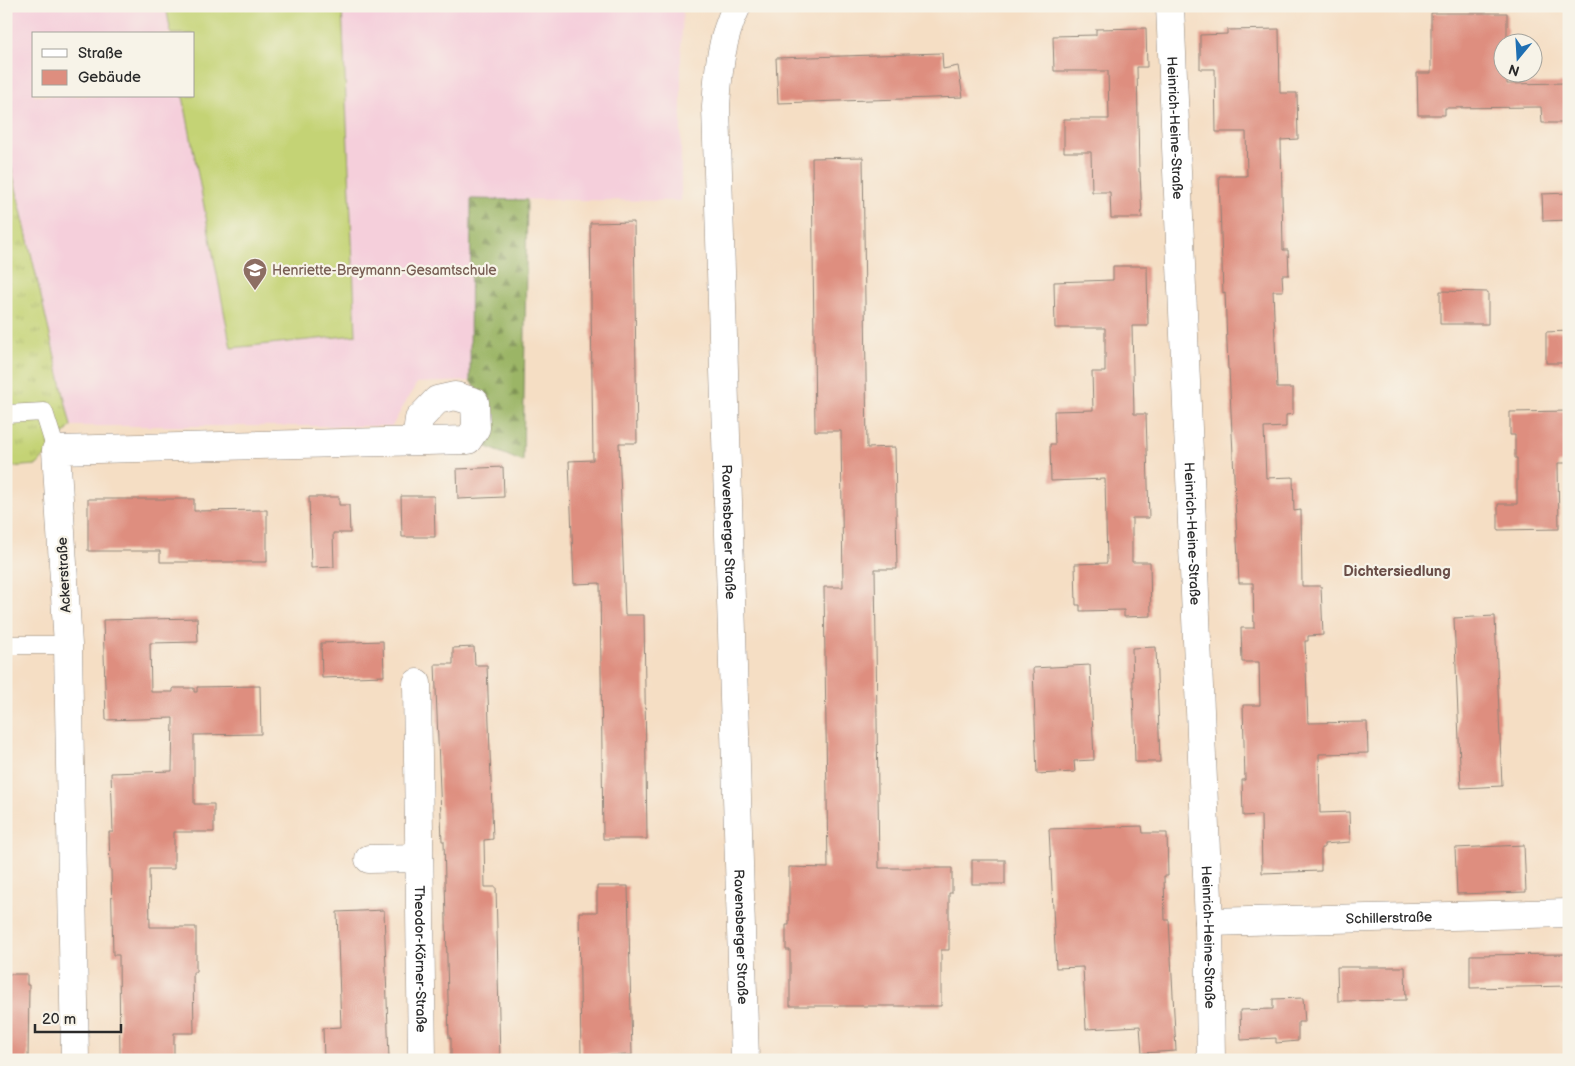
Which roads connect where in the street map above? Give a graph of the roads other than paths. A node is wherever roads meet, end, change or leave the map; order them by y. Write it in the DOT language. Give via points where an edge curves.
graph roads {
  1 [pos="737,6"];
  2 [pos="1170,6"];
  3 [pos="6,414"];
  4 [pos="416,441"];
  5 [pos="56,450"];
  6 [pos="6,645"];
  7 [pos="68,645"];
  8 [pos="417,683"];
  9 [pos="419,858"];
  10 [pos="369,859"];
  11 [pos="1569,913"];
  12 [pos="1209,922"];
  13 [pos="75,1060"];
  14 [pos="422,1060"];
  15 [pos="745,1060"];
  16 [pos="1211,1060"];
  1 -- 15 [label="street, Ravensberger Straße" via="722,49 716,107"];
  2 -- 12 [label="street, Heinrich-Heine-Straße"];
  3 -- 5 [label="lane" via="44,412"];
  4 -- 5 [label="street"];
  5 -- 7 [label="street, Ackerstraße"];
  6 -- 7 [label="lane"];
  7 -- 13 [label="street, Ackerstraße"];
  8 -- 9 [label="street, Theodor-Körner-Straße"];
  9 -- 10 [label="street"];
  9 -- 14 [label="street, Theodor-Körner-Straße"];
  11 -- 12 [label="street, Schillerstraße"];
  12 -- 16 [label="street, Heinrich-Heine-Straße"];
}
